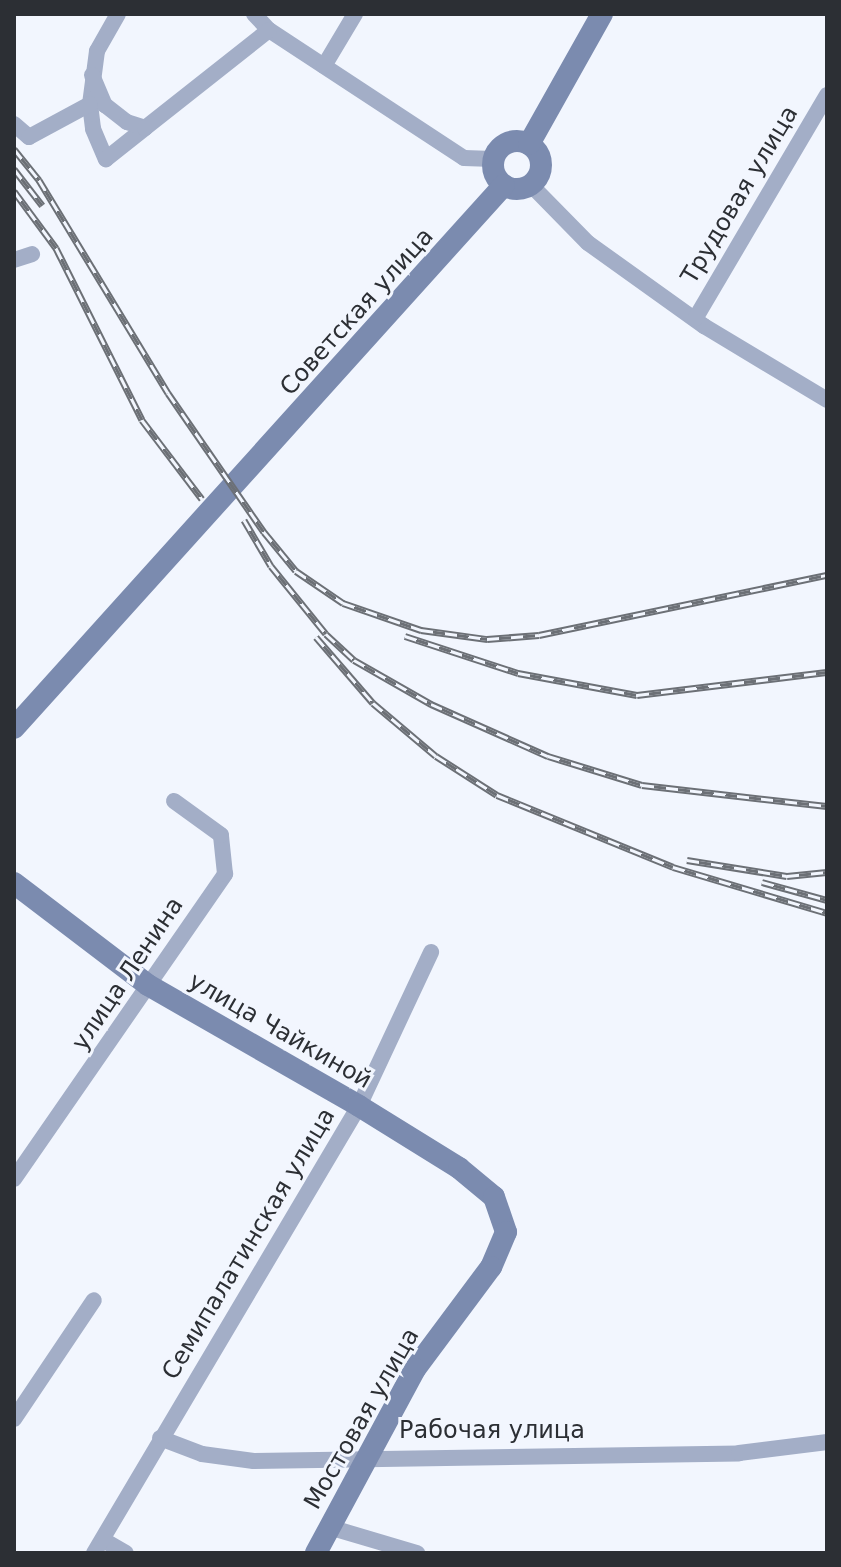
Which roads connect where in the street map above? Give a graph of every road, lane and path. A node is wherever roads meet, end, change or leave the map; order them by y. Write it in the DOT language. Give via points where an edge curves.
graph roads {
  1 [pos="118,14"];
  2 [pos="254,14"];
  3 [pos="355,14"];
  4 [pos="602,14"];
  5 [pos="269,30"];
  6 [pos="324,66"];
  7 [pos="92,75"];
  8 [pos="827,95"];
  9 [pos="90,104"];
  10 [pos="14,124"];
  11 [pos="145,128"];
  12 [pos="529,144"];
  13 [pos="493,159"];
  14 [pos="504,185"];
  15 [pos="531,185"];
  16 [pos="32,254"];
  17 [pos="14,260"];
  18 [pos="695,319"];
  19 [pos="827,400"];
  20 [pos="14,728"];
  21 [pos="174,801"];
  22 [pos="14,883"];
  23 [pos="431,952"];
  24 [pos="148,985"];
  25 [pos="359,1106"];
  26 [pos="14,1179"];
  27 [pos="506,1232"];
  28 [pos="94,1300"];
  29 [pos="14,1419"];
  30 [pos="160,1438"];
  31 [pos="827,1442"];
  32 [pos="365,1456"];
  33 [pos="329,1527"];
  34 [pos="100,1547"];
  35 [pos="126,1553"];
  36 [pos="316,1553"];
  37 [pos="417,1553"];
  1 -- 7 [label="street" via="97,51"];
  2 -- 5 [label="street"];
  3 -- 6 [label="street"];
  4 -- 12 [label="main road"];
  5 -- 6 [label="street"];
  5 -- 11 [label="street"];
  6 -- 13 [label="street" via="464,158"];
  7 -- 9 [label="street"];
  7 -- 11 [label="street" via="105,105"];
  8 -- 18 [label="street, Трудовая улица"];
  9 -- 10 [label="street" via="29,137"];
  9 -- 11 [label="street" via="93,129 106,159"];
  12 -- 13 [label="main road" via="507,143"];
  12 -- 15 [label="main road" via="541,164"];
  13 -- 14 [label="main road" via="495,174"];
  14 -- 15 [label="main road"];
  14 -- 20 [label="main road, Советская улица"];
  15 -- 18 [label="street" via="564,224"];
  16 -- 17 [label="street"];
  18 -- 19 [label="street"];
  21 -- 24 [label="street, улица Ленина" via="221,835 225,874"];
  22 -- 24 [label="main road, улица Чайкиной"];
  23 -- 25 [label="street, Семипалатинская улица"];
  24 -- 25 [label="main road, улица Чайкиной"];
  24 -- 26 [label="street, улица Ленина"];
  25 -- 27 [label="main road, улица Чайкиной" via="459,1168 494,1197"];
  25 -- 30 [label="street, Семипалатинская улица"];
  27 -- 32 [label="main road, Мостовая улица" via="491,1267 415,1369"];
  28 -- 29 [label="street"];
  30 -- 32 [label="street, Рабочая улица" via="202,1454 254,1461"];
  30 -- 34 [label="street, Семипалатинская улица"];
  31 -- 32 [label="street, Рабочая улица" via="739,1453"];
  32 -- 33 [label="main road, Мостовая улица"];
  33 -- 36 [label="main road, Мостовая улица"];
  33 -- 37 [label="street"];
  34 -- 35 [label="street"];
}
